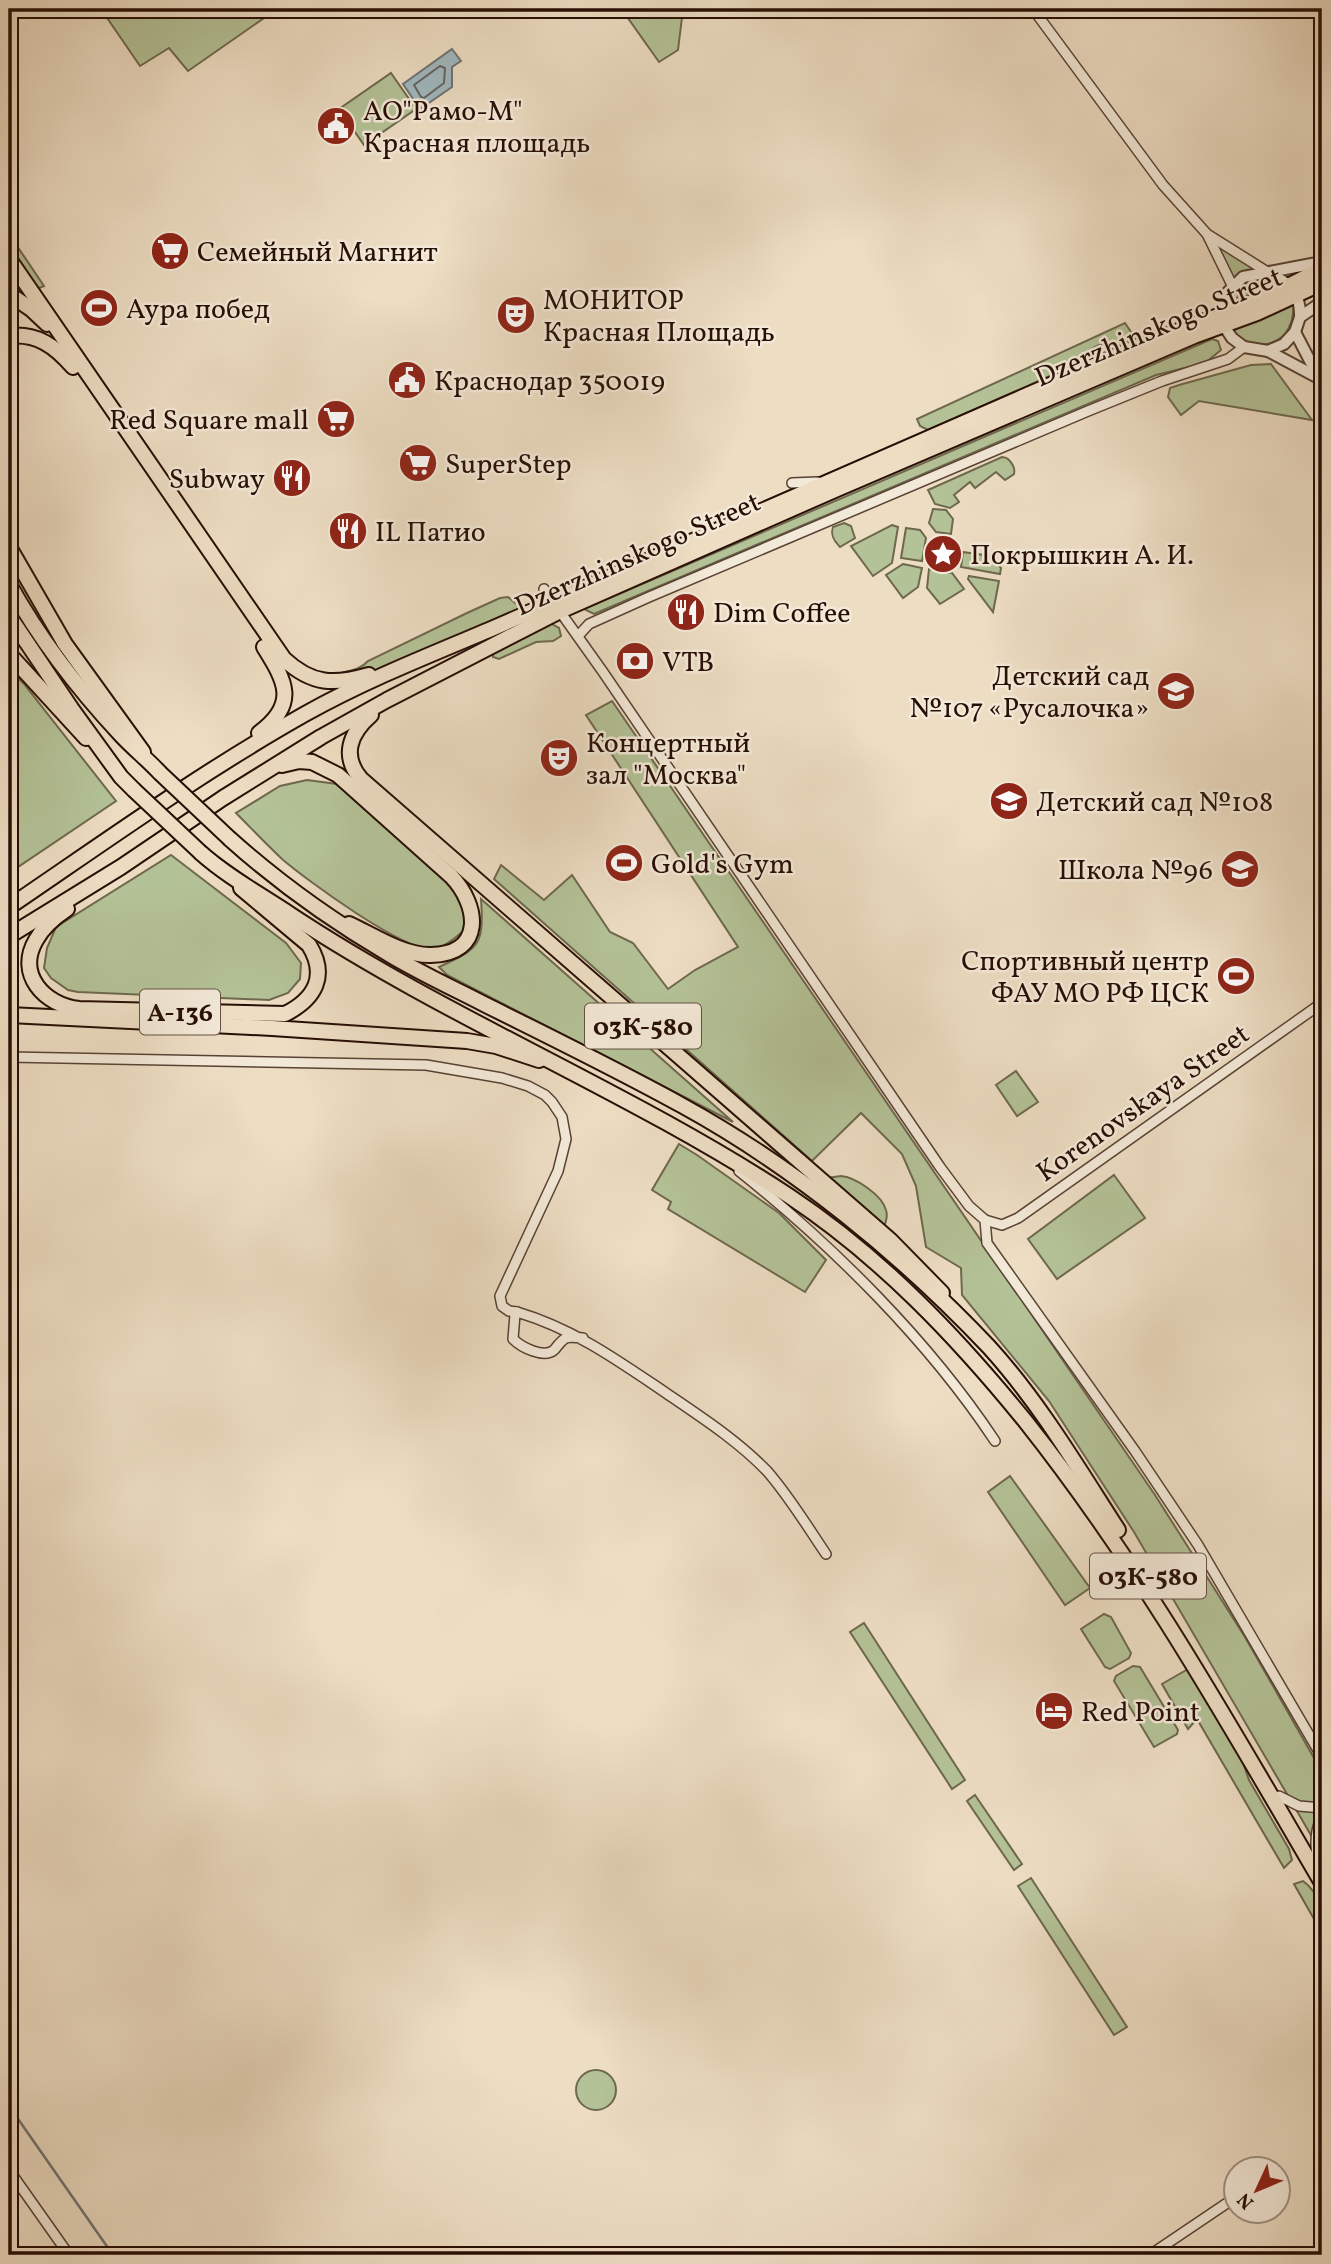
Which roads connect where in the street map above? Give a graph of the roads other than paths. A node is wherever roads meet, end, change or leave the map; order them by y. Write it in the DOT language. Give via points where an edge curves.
graph roads {
  1 [pos="1032,9"];
  2 [pos="1207,234"];
  3 [pos="9,259"];
  4 [pos="1322,262"];
  5 [pos="1322,268"];
  6 [pos="1269,274"];
  7 [pos="1322,283"];
  8 [pos="1232,285"];
  9 [pos="1293,291"];
  10 [pos="9,293"];
  11 [pos="1322,302"];
  12 [pos="1300,317"];
  13 [pos="1223,320"];
  14 [pos="1295,332"];
  15 [pos="9,336"];
  16 [pos="1244,347"];
  17 [pos="1268,351"];
  18 [pos="80,363"];
  19 [pos="1320,380"];
  20 [pos="827,482"];
  21 [pos="792,483"];
  22 [pos="9,547"];
  23 [pos="9,584"];
  24 [pos="544,589"];
  25 [pos="557,606"];
  26 [pos="9,616"];
  27 [pos="578,636"];
  28 [pos="9,654"];
  29 [pos="397,667"];
  30 [pos="387,700"];
  31 [pos="156,768"];
  32 [pos="265,772"];
  33 [pos="121,777"];
  34 [pos="194,781"];
  35 [pos="131,823"];
  36 [pos="121,867"];
  37 [pos="216,867"];
  38 [pos="9,897"];
  39 [pos="9,907"];
  40 [pos="324,914"];
  41 [pos="9,936"];
  42 [pos="1322,1003"];
  43 [pos="9,1016"];
  44 [pos="9,1057"];
  45 [pos="573,1072"];
  46 [pos="702,1142"];
  47 [pos="985,1220"];
  48 [pos="517,1312"];
  49 [pos="583,1338"];
  50 [pos="989,1347"];
  51 [pos="995,1441"];
  52 [pos="826,1554"];
  53 [pos="1322,1757"];
  54 [pos="1279,1796"];
  55 [pos="1322,1808"];
  56 [pos="1322,1817"];
  57 [pos="1320,1866"];
  58 [pos="1322,1883"];
  59 [pos="9,2170"];
  60 [pos="1222,2207"];
  61 [pos="69,2255"];
  62 [pos="1150,2255"];
  1 -- 2 [label="street" via="1163,185"];
  2 -- 6 [label="street"];
  2 -- 8 [label="street"];
  3 -- 18 [label="main road"];
  4 -- 6 [label="street"];
  5 -- 9 [label="main road, Dzerzhinskogo Street"];
  6 -- 8 [label="street, Dzerzhinskogo Street" via="1256,273"];
  6 -- 9 [label="street"];
  7 -- 9 [label="main road, Dzerzhinskogo Street"];
  8 -- 13 [label="street" via="1224,300"];
  9 -- 12 [label="street"];
  9 -- 13 [label="main road, Dzerzhinskogo Street"];
  10 -- 18 [label="main road" via="56,333"];
  11 -- 12 [label="street, Dzerzhinskogo Street"];
  12 -- 14 [label="street, Dzerzhinskogo Street"];
  13 -- 16 [label="street" via="1232,338"];
  13 -- 20 [label="main road, Dzerzhinskogo Street" via="1142,345"];
  13 -- 25 [label="main road, Dzerzhinskogo Street"];
  14 -- 17 [label="street"];
  14 -- 19 [label="street"];
  15 -- 34 [label="main road" via="41,339 78,372 280,673 285,695 273,722"];
  16 -- 17 [label="street, Dzerzhinskogo Street"];
  16 -- 27 [label="street, Dzerzhinskogo Street" via="1228,359 1161,381 649,597 589,624"];
  17 -- 19 [label="street"];
  18 -- 29 [label="main road" via="284,659 305,675 323,681"];
  20 -- 21 [label="street"];
  20 -- 25 [label="main road, Dzerzhinskogo Street"];
  22 -- 31 [label="main road" via="65,645"];
  23 -- 31 [label="main road" via="96,707"];
  24 -- 25 [label="street"];
  25 -- 27 [label="street"];
  25 -- 29 [label="main road, Dzerzhinskogo Street"];
  25 -- 30 [label="main road, Dzerzhinskogo Street / 03К-580"];
  26 -- 33 [label="main road"];
  27 -- 47 [label="street" via="940,1167"];
  28 -- 33 [label="main road"];
  29 -- 34 [label="main road, Dzerzhinskogo Street" via="305,714"];
  30 -- 32 [label="main road, Dzerzhinskogo Street / 03К-580"];
  30 -- 50 [label="main road, 03К-580" via="350,740 351,763 361,779 890,1240"];
  31 -- 40 [label="main road, bridge" via="264,870"];
  32 -- 36 [label="main road, Dzerzhinskogo Street / 03К-580"];
  32 -- 40 [label="main road" via="305,761 338,775 456,881 467,895 473,920 463,942 430,955 401,948"];
  33 -- 37 [label="main road, bridge"];
  34 -- 35 [label="main road, Dzerzhinskogo Street"];
  35 -- 38 [label="main road"];
  35 -- 39 [label="main road, Dzerzhinskogo Street"];
  36 -- 37 [label="main road, А-136" via="51,920 34,942 29,973 46,997 79,1009 275,1015 297,1009 317,983 316,957 309,945"];
  36 -- 41 [label="main road, Dzerzhinskogo Street / 03К-580"];
  37 -- 45 [label="main road" via="396,979"];
  40 -- 50 [label="main road, 03К-580" via="388,954 684,1107 794,1177 900,1262"];
  42 -- 47 [label="street, Korenovskaya Street" via="1018,1218 1002,1225"];
  43 -- 45 [label="main road, А-136" via="467,1041"];
  44 -- 48 [label="street" via="426,1065 528,1086 552,1102 562,1117 566,1139 558,1171 500,1296 502,1306"];
  45 -- 46 [label="main road, 03К-580"];
  46 -- 51 [label="street" via="827,1246 874,1293"];
  46 -- 58 [label="main road, 03К-580" via="841,1232 953,1337 1041,1442 1112,1537 1217,1703"];
  47 -- 53 [label="street" via="987,1243 1198,1545"];
  48 -- 49 [label="street"];
  48 -- 49 [label="street" via="513,1339 543,1354 551,1353 569,1337"];
  49 -- 52 [label="street" via="752,1457 784,1493"];
  50 -- 54 [label="main road, 03К-580" via="1059,1440 1161,1595"];
  54 -- 55 [label="street" via="1299,1806"];
  54 -- 57 [label="main road, 03К-580"];
  56 -- 57 [label="street" via="1315,1847"];
  59 -- 61 [label="street"];
  60 -- 62 [label="street"];
}
